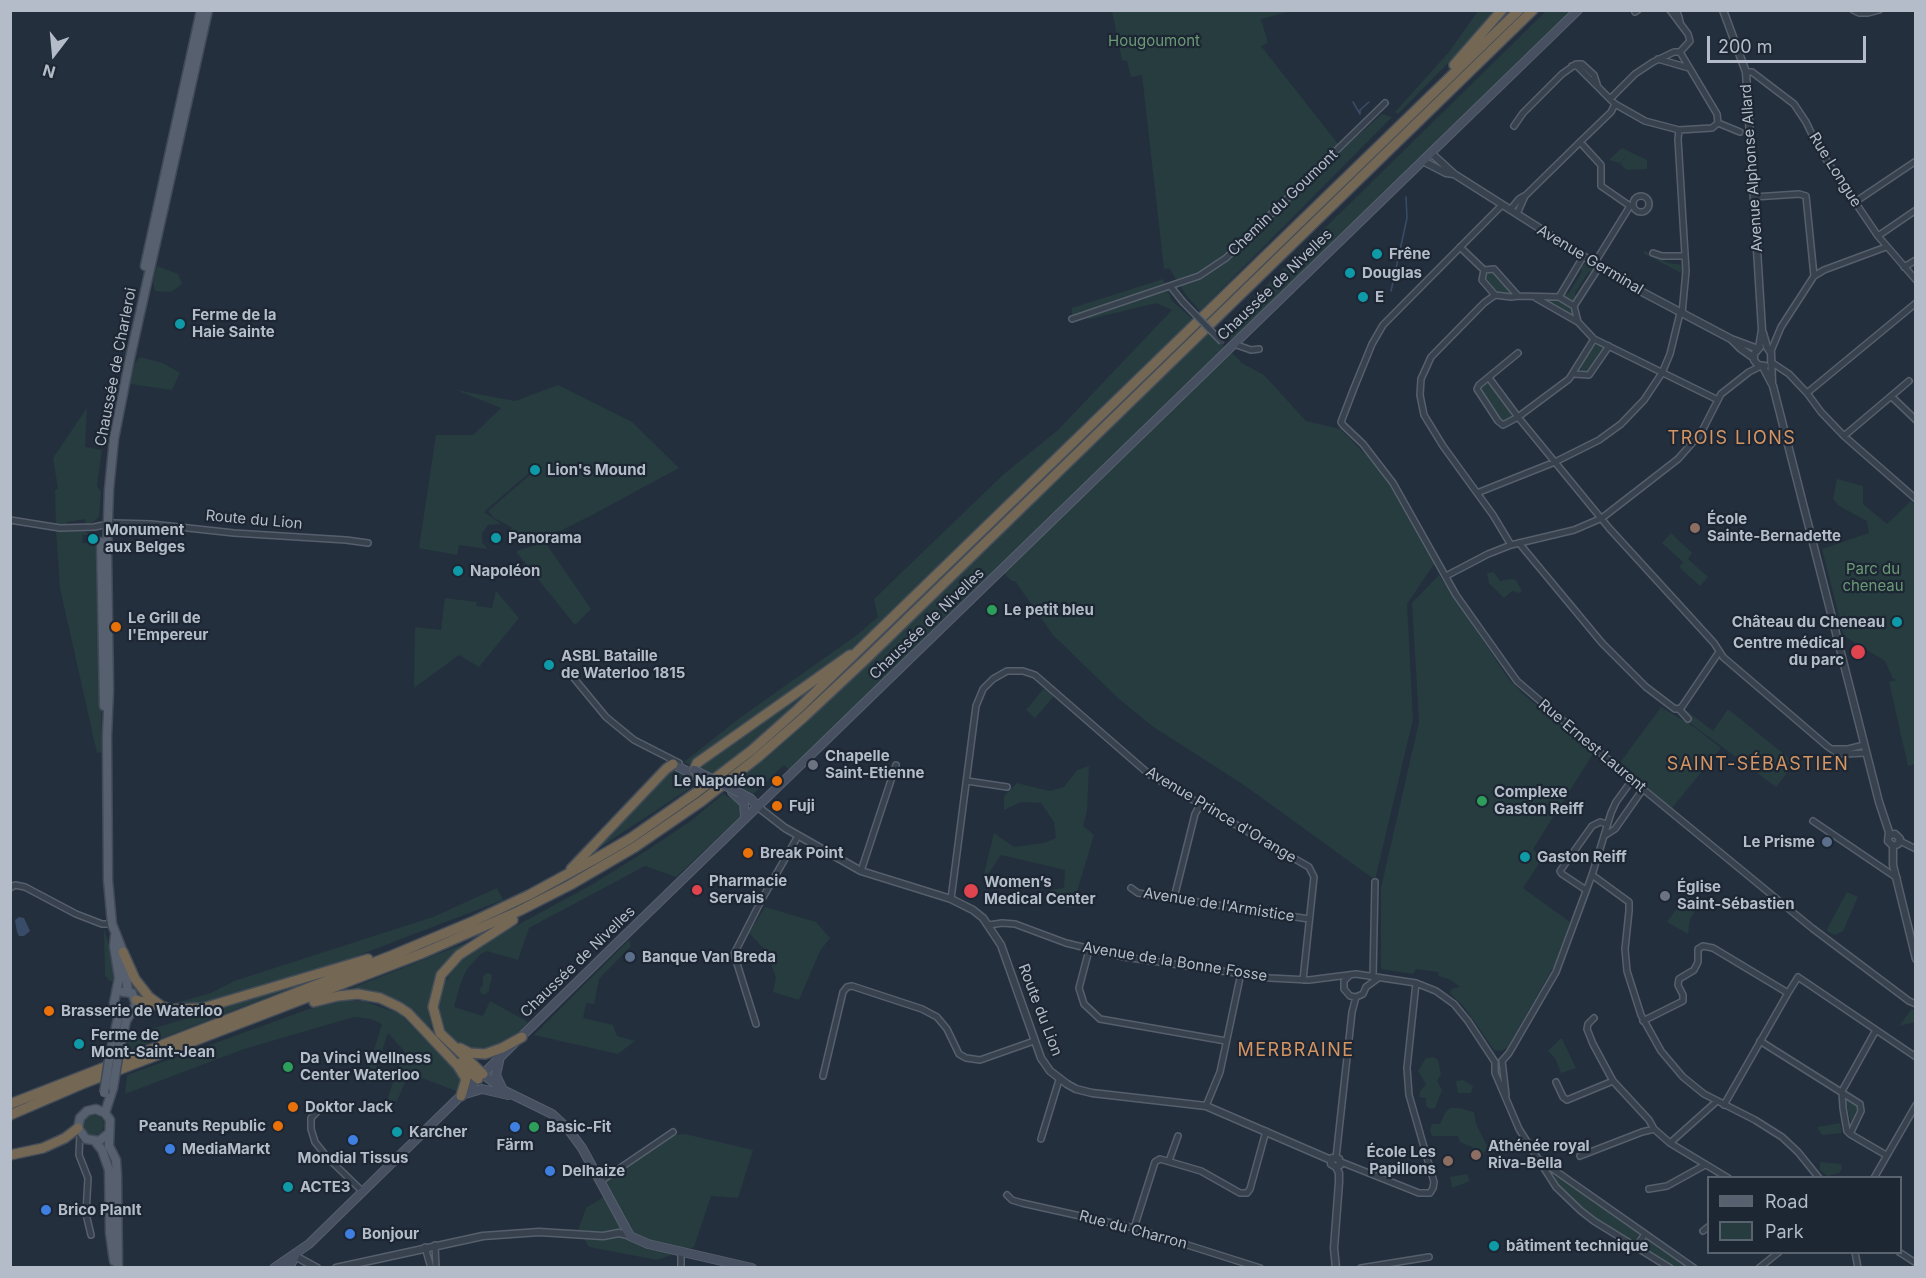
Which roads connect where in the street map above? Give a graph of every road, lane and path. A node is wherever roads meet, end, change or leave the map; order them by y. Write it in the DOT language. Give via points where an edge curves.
graph roads {
  1 [pos="201,10"];
  2 [pos="208,10"];
  3 [pos="1502,10"];
  4 [pos="1519,10"];
  5 [pos="1533,10"];
  6 [pos="1578,10"];
  7 [pos="1670,10"];
  8 [pos="1676,10"];
  9 [pos="1723,10"];
  10 [pos="1853,10"];
  11 [pos="1879,10"];
  12 [pos="1680,22"];
  13 [pos="1680,52"];
  14 [pos="1658,59"];
  15 [pos="1689,68"];
  16 [pos="1746,72"];
  17 [pos="1433,93"];
  18 [pos="1610,99"];
  19 [pos="1385,103"];
  20 [pos="1615,104"];
  21 [pos="1718,123"];
  22 [pos="1514,126"];
  23 [pos="1679,130"];
  24 [pos="1740,132"];
  25 [pos="1580,142"];
  26 [pos="1431,153"];
  27 [pos="1423,161"];
  28 [pos="1916,161"];
  29 [pos="1454,174"];
  30 [pos="1526,195"];
  31 [pos="1754,197"];
  32 [pos="1855,202"];
  33 [pos="1502,205"];
  34 [pos="1510,210"];
  35 [pos="1916,210"];
  36 [pos="1517,214"];
  37 [pos="1878,236"];
  38 [pos="1460,247"];
  39 [pos="1886,247"];
  40 [pos="1653,253"];
  41 [pos="1685,256"];
  42 [pos="1583,257"];
  43 [pos="1916,260"];
  44 [pos="1597,266"];
  45 [pos="1904,267"];
  46 [pos="1484,270"];
  47 [pos="1814,276"];
  48 [pos="1916,280"];
  49 [pos="1171,287"];
  50 [pos="1495,295"];
  51 [pos="1518,296"];
  52 [pos="1559,297"];
  53 [pos="1536,298"];
  54 [pos="1683,299"];
  55 [pos="1916,303"];
  56 [pos="1574,306"];
  57 [pos="1679,312"];
  58 [pos="1072,319"];
  59 [pos="1578,321"];
  60 [pos="1594,339"];
  61 [pos="1731,339"];
  62 [pos="1231,346"];
  63 [pos="1609,346"];
  64 [pos="1259,349"];
  65 [pos="1764,349"];
  66 [pos="1518,353"];
  67 [pos="1754,360"];
  68 [pos="1771,362"];
  69 [pos="1762,367"];
  70 [pos="1749,372"];
  71 [pos="1662,373"];
  72 [pos="1574,374"];
  73 [pos="1489,378"];
  74 [pos="1909,381"];
  75 [pos="1773,387"];
  76 [pos="1807,393"];
  77 [pos="1892,397"];
  78 [pos="1718,400"];
  79 [pos="1518,417"];
  80 [pos="1916,420"];
  81 [pos="1844,436"];
  82 [pos="1555,462"];
  83 [pos="1477,494"];
  84 [pos="1916,499"];
  85 [pos="1602,518"];
  86 [pos="10,520"];
  87 [pos="105,525"];
  88 [pos="368,543"];
  89 [pos="1519,543"];
  90 [pos="1511,545"];
  91 [pos="1446,576"];
  92 [pos="860,650"];
  93 [pos="1719,652"];
  94 [pos="568,671"];
  95 [pos="1679,710"];
  96 [pos="1688,719"];
  97 [pos="1864,745"];
  98 [pos="1832,749"];
  99 [pos="1866,753"];
  100 [pos="676,763"];
  101 [pos="896,765"];
  102 [pos="696,774"];
  103 [pos="1632,780"];
  104 [pos="967,781"];
  105 [pos="1007,787"];
  106 [pos="1643,789"];
  107 [pos="736,793"];
  108 [pos="1200,805"];
  109 [pos="758,807"];
  110 [pos="746,819"];
  111 [pos="1813,821"];
  112 [pos="1607,824"];
  113 [pos="1890,835"];
  114 [pos="798,836"];
  115 [pos="1604,836"];
  116 [pos="1900,841"];
  117 [pos="1893,846"];
  118 [pos="1916,849"];
  119 [pos="861,871"];
  120 [pos="1592,875"];
  121 [pos="566,876"];
  122 [pos="1897,878"];
  123 [pos="1375,882"];
  124 [pos="10,888"];
  125 [pos="1131,888"];
  126 [pos="1586,890"];
  127 [pos="1174,898"];
  128 [pos="951,899"];
  129 [pos="519,911"];
  130 [pos="1309,919"];
  131 [pos="112,924"];
  132 [pos="989,926"];
  133 [pos="115,936"];
  134 [pos="1089,950"];
  135 [pos="123,952"];
  136 [pos="393,955"];
  137 [pos="1916,959"];
  138 [pos="1241,974"];
  139 [pos="1350,975"];
  140 [pos="1361,976"];
  141 [pos="1328,977"];
  142 [pos="1375,978"];
  143 [pos="1304,980"];
  144 [pos="1416,983"];
  145 [pos="1343,985"];
  146 [pos="1366,987"];
  147 [pos="128,992"];
  148 [pos="1788,993"];
  149 [pos="1353,996"];
  150 [pos="115,997"];
  151 [pos="136,1000"];
  152 [pos="1916,1004"];
  153 [pos="165,1008"];
  154 [pos="116,1009"];
  155 [pos="280,1009"];
  156 [pos="131,1011"];
  157 [pos="1594,1018"];
  158 [pos="1643,1021"];
  159 [pos="756,1024"];
  160 [pos="1876,1030"];
  161 [pos="522,1036"];
  162 [pos="1034,1041"];
  163 [pos="1226,1041"];
  164 [pos="1760,1041"];
  165 [pos="437,1044"];
  166 [pos="452,1045"];
  167 [pos="114,1052"];
  168 [pos="500,1057"];
  169 [pos="1916,1057"];
  170 [pos="1497,1064"];
  171 [pos="481,1076"];
  172 [pos="823,1076"];
  173 [pos="1059,1080"];
  174 [pos="1613,1081"];
  175 [pos="1556,1082"];
  176 [pos="493,1090"];
  177 [pos="503,1090"];
  178 [pos="1842,1091"];
  179 [pos="461,1096"];
  180 [pos="518,1097"];
  181 [pos="1505,1098"];
  182 [pos="1717,1101"];
  183 [pos="10,1104"];
  184 [pos="1724,1105"];
  185 [pos="1916,1105"];
  186 [pos="1206,1106"];
  187 [pos="96,1109"];
  188 [pos="320,1109"];
  189 [pos="105,1113"];
  190 [pos="10,1115"];
  191 [pos="1654,1129"];
  192 [pos="79,1130"];
  193 [pos="1266,1131"];
  194 [pos="109,1132"];
  195 [pos="673,1132"];
  196 [pos="1850,1134"];
  197 [pos="1178,1136"];
  198 [pos="1041,1139"];
  199 [pos="93,1141"];
  200 [pos="1670,1143"];
  201 [pos="10,1155"];
  202 [pos="79,1155"];
  203 [pos="1886,1155"];
  204 [pos="1580,1156"];
  205 [pos="1539,1159"];
  206 [pos="1169,1161"];
  207 [pos="1336,1162"];
  208 [pos="1705,1165"];
  209 [pos="1724,1176"];
  210 [pos="1818,1176"];
  211 [pos="1875,1176"];
  212 [pos="601,1182"];
  213 [pos="1649,1190"];
  214 [pos="363,1192"];
  215 [pos="1006,1195"];
  216 [pos="1134,1228"];
  217 [pos="91,1234"];
  218 [pos="1645,1234"];
  219 [pos="628,1235"];
  220 [pos="435,1245"];
  221 [pos="425,1247"];
  222 [pos="1636,1247"];
  223 [pos="681,1251"];
  224 [pos="1776,1254"];
  225 [pos="1902,1254"];
  226 [pos="294,1256"];
  227 [pos="1429,1257"];
  228 [pos="1916,1263"];
  229 [pos="117,1268"];
  230 [pos="274,1268"];
  231 [pos="285,1268"];
  232 [pos="317,1268"];
  233 [pos="336,1268"];
  234 [pos="431,1268"];
  235 [pos="436,1268"];
  236 [pos="681,1268"];
  237 [pos="752,1268"];
  238 [pos="1260,1268"];
  239 [pos="1336,1268"];
  240 [pos="1360,1268"];
  241 [pos="1670,1268"];
  242 [pos="1694,1268"];
  243 [pos="1759,1268"];
  1 -- 87 [label="main road, Chaussée de Charleroi" via="111,428"];
  2 -- 87 [label="main road, Chaussée de Charleroi" via="114,439"];
  3 -- 17 [label="highway"];
  4 -- 17 [label="highway"];
  5 -- 129 [label="highway" via="804,717 702,801 635,847"];
  6 -- 26 [label="main road, Chaussée de Nivelles"];
  7 -- 12 [label="street"];
  8 -- 12 [label="street"];
  9 -- 16 [label="street, Avenue Alphonse Allard"];
  10 -- 11 [label="street" via="1868,14"];
  12 -- 13 [label="street" via="1690,41"];
  13 -- 14 [label="street"];
  13 -- 15 [label="street"];
  14 -- 15 [label="street"];
  14 -- 18 [label="street" via="1636,73"];
  15 -- 21 [label="street" via="1717,114"];
  16 -- 31 [label="street, Avenue Alphonse Allard"];
  16 -- 32 [label="street, Rue Longue" via="1752,72 1794,104"];
  17 -- 92 [label="highway"];
  18 -- 20 [label="street"];
  18 -- 22 [label="street" via="1594,75 1578,63"];
  19 -- 49 [label="street, Chemin du Goumont" via="1226,258 1199,276"];
  20 -- 23 [label="street" via="1645,121"];
  20 -- 25 [label="street"];
  21 -- 23 [label="street" via="1712,128"];
  21 -- 24 [label="street"];
  23 -- 41 [label="street"];
  25 -- 30 [label="street"];
  25 -- 44 [label="street" via="1601,165 1601,186 1632,206"];
  26 -- 27 [label="main road, Chaussée de Nivelles"];
  26 -- 29 [label="street, Avenue Germinal"];
  27 -- 29 [label="street, Avenue Germinal"];
  27 -- 62 [label="main road, Chaussée de Nivelles"];
  28 -- 32 [label="street"];
  29 -- 33 [label="street, Avenue Germinal"];
  30 -- 34 [label="street"];
  30 -- 36 [label="street"];
  31 -- 47 [label="street" via="1806,196"];
  31 -- 65 [label="street, Avenue Alphonse Allard"];
  32 -- 37 [label="street, Rue Longue"];
  33 -- 34 [label="street, Avenue Germinal"];
  33 -- 38 [label="street"];
  34 -- 36 [label="street, Avenue Germinal"];
  35 -- 37 [label="street"];
  36 -- 42 [label="street, Avenue Germinal"];
  37 -- 39 [label="street, Rue Longue"];
  38 -- 46 [label="street"];
  38 -- 91 [label="street, Rue Ernest Laurent" via="1383,325 1341,422 1393,483"];
  39 -- 45 [label="street, Rue Longue"];
  39 -- 47 [label="street"];
  40 -- 41 [label="street"];
  41 -- 54 [label="street"];
  42 -- 44 [label="street, Avenue Germinal"];
  42 -- 52 [label="street"];
  43 -- 45 [label="street"];
  44 -- 56 [label="street"];
  44 -- 57 [label="street, Avenue Germinal"];
  45 -- 48 [label="street, Rue Longue"];
  46 -- 50 [label="street" via="1482,280"];
  46 -- 51 [label="street" via="1494,269"];
  47 -- 65 [label="street"];
  49 -- 58 [label="street, Chemin du Goumont"];
  49 -- 62 [label="street, bridge" via="1222,342"];
  50 -- 51 [label="street"];
  50 -- 83 [label="street" via="1436,351 1427,364 1420,388 1424,415"];
  51 -- 53 [label="street"];
  52 -- 53 [label="street"];
  52 -- 56 [label="street"];
  53 -- 59 [label="street"];
  54 -- 57 [label="street"];
  54 -- 57 [label="street"];
  55 -- 76 [label="street"];
  56 -- 59 [label="street"];
  57 -- 61 [label="street, Avenue Germinal"];
  57 -- 71 [label="street"];
  59 -- 60 [label="street"];
  60 -- 63 [label="street"];
  60 -- 72 [label="street"];
  61 -- 65 [label="street, Avenue Germinal"];
  61 -- 67 [label="street, Avenue Germinal"];
  62 -- 64 [label="street"];
  62 -- 109 [label="main road, Chaussée de Nivelles"];
  63 -- 71 [label="street"];
  63 -- 72 [label="street" via="1589,375"];
  65 -- 67 [label="street"];
  65 -- 68 [label="street, Avenue Alphonse Allard"];
  66 -- 73 [label="street"];
  67 -- 69 [label="street, Avenue Germinal"];
  67 -- 70 [label="street"];
  68 -- 69 [label="street"];
  68 -- 75 [label="street"];
  68 -- 76 [label="street" via="1790,374"];
  69 -- 70 [label="street"];
  69 -- 75 [label="street"];
  70 -- 78 [label="street"];
  71 -- 78 [label="street"];
  71 -- 82 [label="street" via="1621,424"];
  72 -- 79 [label="street"];
  73 -- 79 [label="street"];
  73 -- 79 [label="street" via="1477,389 1498,422 1503,425"];
  74 -- 77 [label="street"];
  75 -- 97 [label="street"];
  76 -- 81 [label="street"];
  77 -- 80 [label="street"];
  77 -- 81 [label="street"];
  78 -- 85 [label="street" via="1701,433 1678,459"];
  79 -- 82 [label="street"];
  81 -- 84 [label="street"];
  82 -- 83 [label="street"];
  82 -- 85 [label="street"];
  83 -- 90 [label="street"];
  85 -- 89 [label="street" via="1574,530"];
  85 -- 93 [label="street"];
  86 -- 87 [label="street, Route du Lion" via="60,528"];
  87 -- 88 [label="street, Route du Lion" via="151,524"];
  87 -- 131 [label="main road, Chaussée de Charleroi" via="103,694"];
  89 -- 90 [label="street"];
  89 -- 95 [label="street" via="1602,644 1646,687"];
  90 -- 91 [label="street"];
  91 -- 103 [label="street, Rue Ernest Laurent" via="1517,681"];
  92 -- 102 [label="highway" via="716,748 697,763"];
  92 -- 121 [label="highway" via="752,750 631,838"];
  93 -- 95 [label="street"];
  93 -- 98 [label="street"];
  94 -- 100 [label="street, Route du Lion" via="613,723 634,740"];
  95 -- 96 [label="street"];
  97 -- 98 [label="street"];
  97 -- 99 [label="street"];
  98 -- 99 [label="street" via="1844,754"];
  99 -- 113 [label="street"];
  100 -- 102 [label="main road, Route du Lion"];
  100 -- 121 [label="highway"];
  101 -- 119 [label="street"];
  102 -- 107 [label="main road, Route du Lion, bridge"];
  103 -- 106 [label="street, Rue Ernest Laurent"];
  103 -- 112 [label="street" via="1616,802"];
  104 -- 105 [label="street"];
  104 -- 108 [label="street, Avenue Prince d'Orange" via="976,706 983,689 1007,671 1023,670 1035,675 1150,775"];
  104 -- 128 [label="street, Avenue Prince d'Orange"];
  106 -- 115 [label="street" via="1615,829"];
  106 -- 152 [label="street, Rue Ernest Laurent" via="1812,928"];
  107 -- 109 [label="main road, Route du Lion"];
  107 -- 110 [label="main road" via="744,803"];
  108 -- 127 [label="street"];
  108 -- 130 [label="street, Avenue Prince d'Orange" via="1310,867 1314,877"];
  109 -- 110 [label="main road, Chaussée de Nivelles"];
  109 -- 114 [label="street, Route du Lion"];
  110 -- 161 [label="main road, Chaussée de Nivelles"];
  111 -- 122 [label="street"];
  112 -- 115 [label="street"];
  112 -- 126 [label="street" via="1592,826 1560,871"];
  113 -- 116 [label="street" via="1897,835"];
  113 -- 117 [label="street" via="1888,841"];
  114 -- 119 [label="street, Route du Lion"];
  114 -- 159 [label="street" via="759,897 734,954"];
  115 -- 120 [label="street"];
  116 -- 117 [label="street"];
  116 -- 118 [label="street"];
  117 -- 122 [label="street"];
  119 -- 128 [label="street, Route du Lion"];
  120 -- 126 [label="street"];
  120 -- 158 [label="street" via="1629,903 1626,960"];
  121 -- 136 [label="highway"];
  122 -- 137 [label="street"];
  123 -- 142 [label="street"];
  124 -- 131 [label="street" via="25,888 76,914"];
  125 -- 127 [label="street, Avenue de l'Armistice" via="1138,893"];
  126 -- 170 [label="street" via="1556,972 1509,1053"];
  127 -- 130 [label="street, Avenue de l'Armistice"];
  128 -- 132 [label="street, Route du Lion" via="973,910"];
  129 -- 155 [label="highway"];
  129 -- 166 [label="highway" via="514,919 459,955 441,975 433,1007 441,1033"];
  130 -- 143 [label="street, Avenue Prince d'Orange"];
  131 -- 133 [label="main road, Chaussée de Charleroi"];
  132 -- 134 [label="street, Avenue de la Bonne Fosse" via="1015,924"];
  132 -- 162 [label="street, Route du Lion" via="1001,945"];
  133 -- 135 [label="main road, Chaussée de Charleroi"];
  133 -- 150 [label="main road, Chaussée de Charleroi" via="119,978"];
  134 -- 138 [label="street, Avenue de la Bonne Fosse"];
  134 -- 163 [label="street" via="1079,988 1084,1004 1100,1019"];
  135 -- 147 [label="main road, Chaussée de Charleroi"];
  135 -- 153 [label="highway" via="142,989"];
  136 -- 153 [label="highway" via="377,956 203,1008"];
  136 -- 183 [label="highway"];
  138 -- 143 [label="street, Avenue de la Bonne Fosse"];
  138 -- 163 [label="street"];
  139 -- 140 [label="street"];
  139 -- 141 [label="street, Avenue de la Bonne Fosse"];
  139 -- 145 [label="street"];
  140 -- 142 [label="street"];
  140 -- 146 [label="street"];
  141 -- 143 [label="street, Avenue de la Bonne Fosse"];
  141 -- 145 [label="street"];
  142 -- 144 [label="street"];
  142 -- 146 [label="street"];
  144 -- 170 [label="street" via="1436,991 1454,1005"];
  144 -- 207 [label="street" via="1407,1068 1410,1095 1434,1182 1430,1193 1419,1193"];
  145 -- 149 [label="street" via="1346,993"];
  146 -- 149 [label="street"];
  147 -- 150 [label="main road"];
  147 -- 151 [label="main road"];
  148 -- 158 [label="street" via="1703,946 1698,949 1694,970 1679,978 1683,1001"];
  148 -- 160 [label="street" via="1797,978 1802,978"];
  148 -- 164 [label="street"];
  149 -- 207 [label="street"];
  150 -- 154 [label="main road"];
  151 -- 153 [label="highway"];
  151 -- 156 [label="main road"];
  154 -- 156 [label="main road" via="122,1013"];
  154 -- 167 [label="main road"];
  155 -- 165 [label="highway" via="338,996 371,996 408,1013"];
  155 -- 190 [label="highway"];
  156 -- 167 [label="main road"];
  157 -- 174 [label="street" via="1587,1029"];
  158 -- 182 [label="street" via="1669,1063 1696,1089"];
  160 -- 169 [label="street"];
  160 -- 178 [label="street"];
  161 -- 166 [label="highway" via="485,1054"];
  161 -- 168 [label="main road, Chaussée de Nivelles"];
  162 -- 172 [label="street" via="981,1060 966,1058 954,1047 937,1017 852,986 843,992"];
  162 -- 173 [label="street, Route du Lion" via="1045,1064"];
  163 -- 186 [label="street" via="1220,1072"];
  164 -- 178 [label="street"];
  164 -- 184 [label="street"];
  165 -- 171 [label="highway"];
  165 -- 179 [label="highway" via="466,1079"];
  166 -- 171 [label="highway"];
  167 -- 187 [label="main road, bridge"];
  167 -- 189 [label="main road, bridge" via="113,1088"];
  168 -- 171 [label="main road, Chaussée de Nivelles"];
  168 -- 177 [label="main road" via="496,1075"];
  170 -- 181 [label="street"];
  170 -- 181 [label="street" via="1503,1069"];
  171 -- 176 [label="main road"];
  171 -- 177 [label="main road"];
  171 -- 179 [label="main road, Chaussée de Nivelles"];
  173 -- 186 [label="street" via="1092,1093"];
  173 -- 198 [label="street"];
  174 -- 175 [label="street" via="1568,1100"];
  174 -- 191 [label="street"];
  176 -- 179 [label="main road" via="476,1089"];
  176 -- 180 [label="main road"];
  177 -- 180 [label="main road"];
  178 -- 196 [label="street"];
  178 -- 196 [label="street" via="1860,1104 1862,1111"];
  179 -- 214 [label="main road, Chaussée de Nivelles"];
  180 -- 212 [label="main road" via="552,1114 568,1129"];
  181 -- 205 [label="street"];
  182 -- 184 [label="street"];
  182 -- 200 [label="street"];
  184 -- 210 [label="street" via="1782,1137"];
  185 -- 203 [label="street"];
  186 -- 193 [label="street"];
  187 -- 189 [label="main road"];
  187 -- 192 [label="main road" via="83,1114"];
  188 -- 214 [label="street" via="311,1118 315,1142"];
  189 -- 194 [label="main road" via="110,1120"];
  191 -- 200 [label="street"];
  191 -- 204 [label="street"];
  192 -- 199 [label="main road"];
  192 -- 201 [label="highway" via="43,1148"];
  192 -- 202 [label="street"];
  193 -- 206 [label="street" via="1247,1193 1240,1193 1202,1171"];
  193 -- 207 [label="street"];
  194 -- 199 [label="main road" via="103,1139"];
  194 -- 229 [label="main road" via="116,1160"];
  195 -- 212 [label="street"];
  196 -- 203 [label="street"];
  197 -- 206 [label="street"];
  199 -- 202 [label="street"];
  199 -- 229 [label="main road" via="102,1150 110,1170 110,1233"];
  200 -- 208 [label="street"];
  202 -- 217 [label="street" via="88,1178 86,1214"];
  203 -- 211 [label="street"];
  205 -- 218 [label="street"];
  205 -- 222 [label="street" via="1556,1187 1581,1211"];
  206 -- 216 [label="street" via="1155,1162"];
  207 -- 239 [label="street"];
  208 -- 209 [label="street"];
  208 -- 213 [label="street" via="1667,1186"];
  212 -- 219 [label="main road"];
  214 -- 226 [label="main road, Chaussée de Nivelles"];
  215 -- 216 [label="street, Rue du Charron" via="1022,1203"];
  216 -- 238 [label="street, Rue du Charron"];
  218 -- 222 [label="street"];
  218 -- 242 [label="street"];
  219 -- 220 [label="street" via="527,1233"];
  219 -- 223 [label="main road" via="637,1241"];
  220 -- 221 [label="street"];
  220 -- 235 [label="street"];
  221 -- 233 [label="street"];
  221 -- 234 [label="street"];
  222 -- 241 [label="street"];
  223 -- 236 [label="street"];
  223 -- 237 [label="main road"];
  224 -- 243 [label="street"];
  225 -- 228 [label="street"];
  226 -- 230 [label="main road, Chaussée de Nivelles"];
  226 -- 231 [label="main road, Chaussée de Nivelles"];
  226 -- 232 [label="street"];
  227 -- 240 [label="street"];
}
